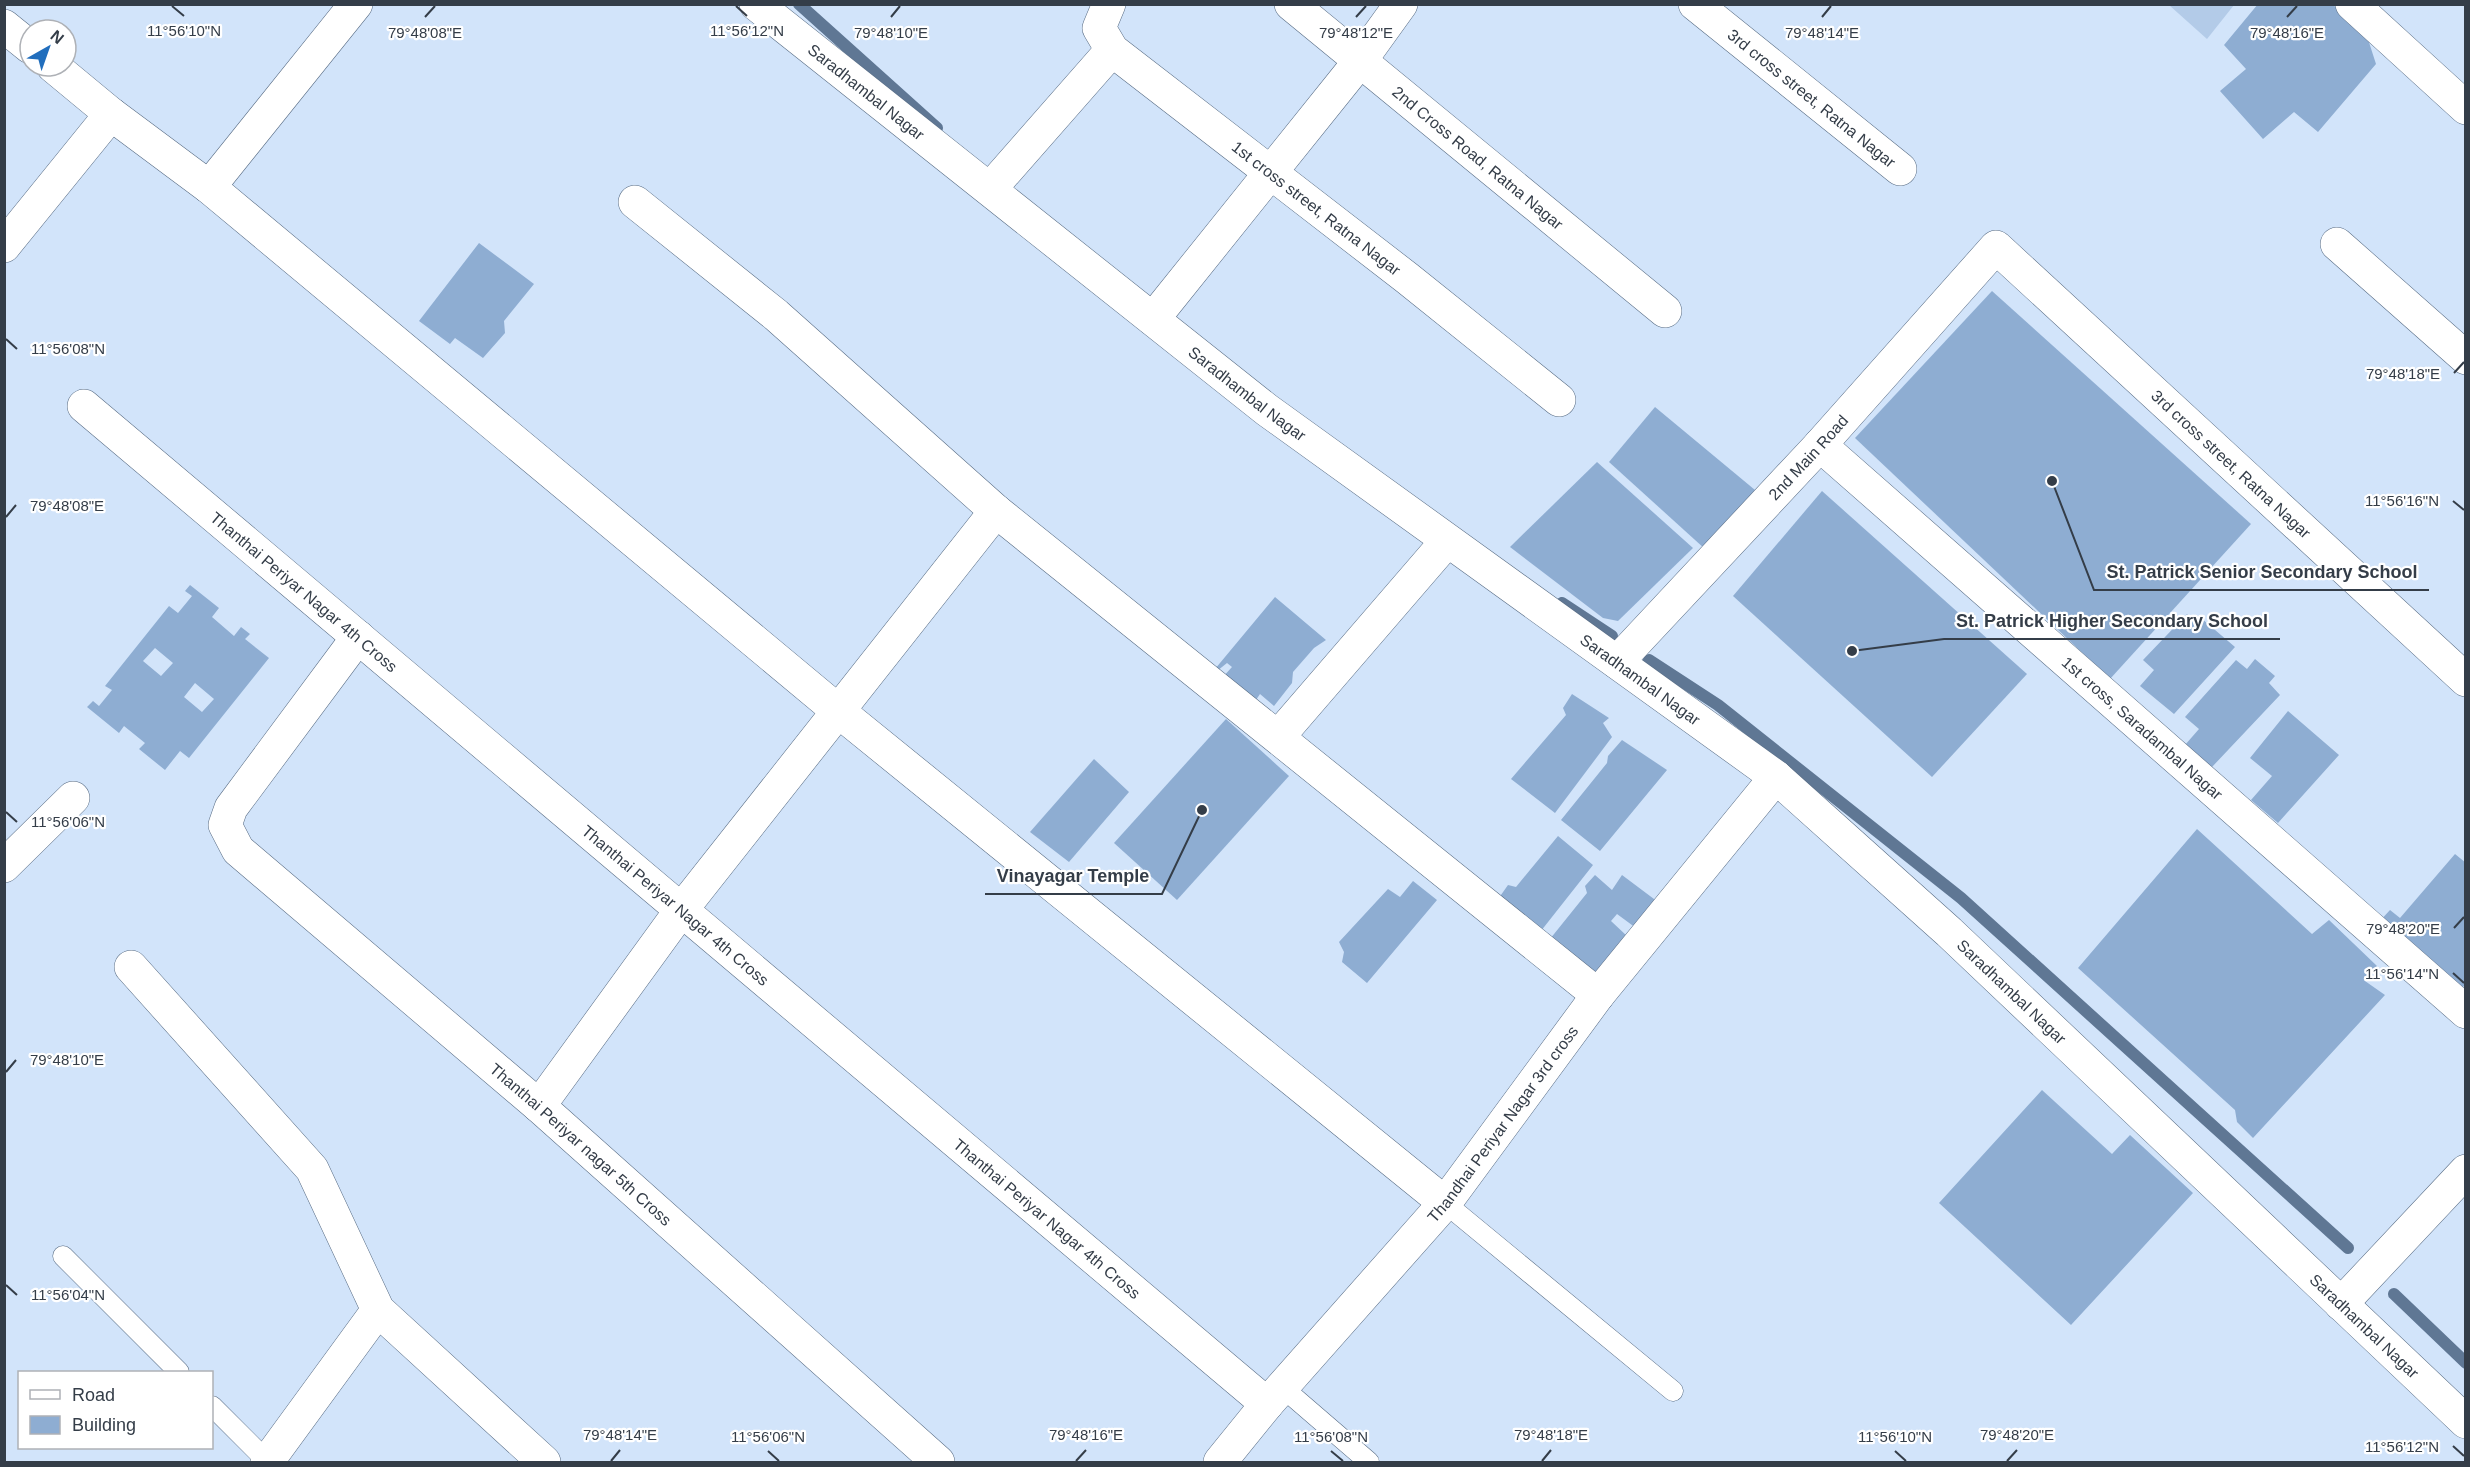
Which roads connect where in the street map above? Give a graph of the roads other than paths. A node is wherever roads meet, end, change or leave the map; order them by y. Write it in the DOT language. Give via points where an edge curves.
graph roads {
  1 [pos="356,4"];
  2 [pos="756,4"];
  3 [pos="1109,4"];
  4 [pos="1291,4"];
  5 [pos="1401,4"];
  6 [pos="1695,4"];
  7 [pos="2352,4"];
  8 [pos="4,26"];
  9 [pos="18,37"];
  10 [pos="1112,50"];
  11 [pos="1360,61"];
  12 [pos="68,78"];
  13 [pos="2466,108"];
  14 [pos="111,114"];
  15 [pos="1900,169"];
  16 [pos="1270,171"];
  17 [pos="209,187"];
  18 [pos="990,189"];
  19 [pos="635,202"];
  20 [pos="2337,244"];
  21 [pos="4,246"];
  22 [pos="1996,247"];
  23 [pos="1665,311"];
  24 [pos="1153,319"];
  25 [pos="2466,358"];
  26 [pos="1559,400"];
  27 [pos="84,406"];
  28 [pos="1820,445"];
  29 [pos="996,511"];
  30 [pos="1448,541"];
  31 [pos="358,637"];
  32 [pos="1617,662"];
  33 [pos="2466,680"];
  34 [pos="837,710"];
  35 [pos="1278,737"];
  36 [pos="1776,777"];
  37 [pos="73,798"];
  38 [pos="4,866"];
  39 [pos="682,909"];
  40 [pos="131,967"];
  41 [pos="1598,995"];
  42 [pos="2466,1012"];
  43 [pos="539,1106"];
  44 [pos="2466,1171"];
  45 [pos="1445,1203"];
  46 [pos="63,1256"];
  47 [pos="2341,1304"];
  48 [pos="378,1310"];
  49 [pos="178,1371"];
  50 [pos="1673,1391"];
  51 [pos="1274,1396"];
  52 [pos="213,1407"];
  53 [pos="2466,1422"];
  54 [pos="268,1462"];
  55 [pos="544,1462"];
  56 [pos="938,1462"];
  57 [pos="1220,1462"];
  58 [pos="1369,1462"];
  1 -- 17 [label="street"];
  2 -- 18 [label="street, Saradhambal Nagar"];
  3 -- 10 [label="street, 1st cross street, Ratna Nagar" via="1099,28"];
  4 -- 11 [label="street, 2nd Cross Road, Ratna Nagar"];
  5 -- 11 [label="street"];
  6 -- 15 [label="street, 3rd cross street, Ratna Nagar"];
  7 -- 13 [label="street"];
  8 -- 9 [label="street"];
  10 -- 16 [label="street, 1st cross street, Ratna Nagar"];
  10 -- 18 [label="street"];
  11 -- 16 [label="street"];
  11 -- 23 [label="street, 2nd Cross Road, Ratna Nagar"];
  12 -- 14 [label="street"];
  14 -- 17 [label="street"];
  14 -- 21 [label="street"];
  16 -- 24 [label="street"];
  16 -- 26 [label="street, 1st cross street, Ratna Nagar"];
  17 -- 34 [label="street"];
  18 -- 24 [label="street, Saradhambal Nagar"];
  19 -- 29 [label="street" via="776,315"];
  20 -- 25 [label="street"];
  22 -- 28 [label="street, 2nd Main Road"];
  22 -- 33 [label="street, 3rd cross street, Ratna Nagar"];
  24 -- 30 [label="street, Saradhambal Nagar" via="1267,410"];
  27 -- 31 [label="street, Thanthai Periyar Nagar 4th Cross"];
  28 -- 32 [label="street, 2nd Main Road"];
  28 -- 42 [label="street, 1st cross, Saradambal Nagar"];
  29 -- 34 [label="street"];
  29 -- 35 [label="street"];
  30 -- 32 [label="street, Saradhambal Nagar"];
  30 -- 35 [label="street"];
  31 -- 39 [label="street, Thanthai Periyar Nagar 4th Cross"];
  31 -- 43 [label="street, Thanthai Periyar nagar 5th Cross" via="231,808 225,825 238,850"];
  32 -- 36 [label="street, Saradhambal Nagar"];
  34 -- 39 [label="street"];
  34 -- 45 [label="street"];
  35 -- 41 [label="street"];
  36 -- 41 [label="street, Thandhai Periyar Nagar 3rd cross"];
  36 -- 47 [label="street, Saradhambal Nagar" via="1949,932"];
  37 -- 38 [label="street"];
  39 -- 43 [label="street"];
  39 -- 51 [label="street, Thanthai Periyar Nagar 4th Cross"];
  40 -- 48 [label="street" via="312,1169"];
  41 -- 45 [label="street, Thandhai Periyar Nagar 3rd cross"];
  43 -- 56 [label="street, Thanthai Periyar nagar 5th Cross"];
  44 -- 47 [label="street"];
  45 -- 50 [label="lane"];
  45 -- 51 [label="street, Thandhai Periyar Nagar 3rd cross"];
  46 -- 49 [label="lane"];
  47 -- 53 [label="street, Saradhambal Nagar"];
  48 -- 54 [label="street"];
  48 -- 55 [label="street"];
  51 -- 57 [label="street, Thandhai Periyar Nagar 3rd cross"];
  51 -- 58 [label="lane"];
  52 -- 54 [label="lane"];
}
